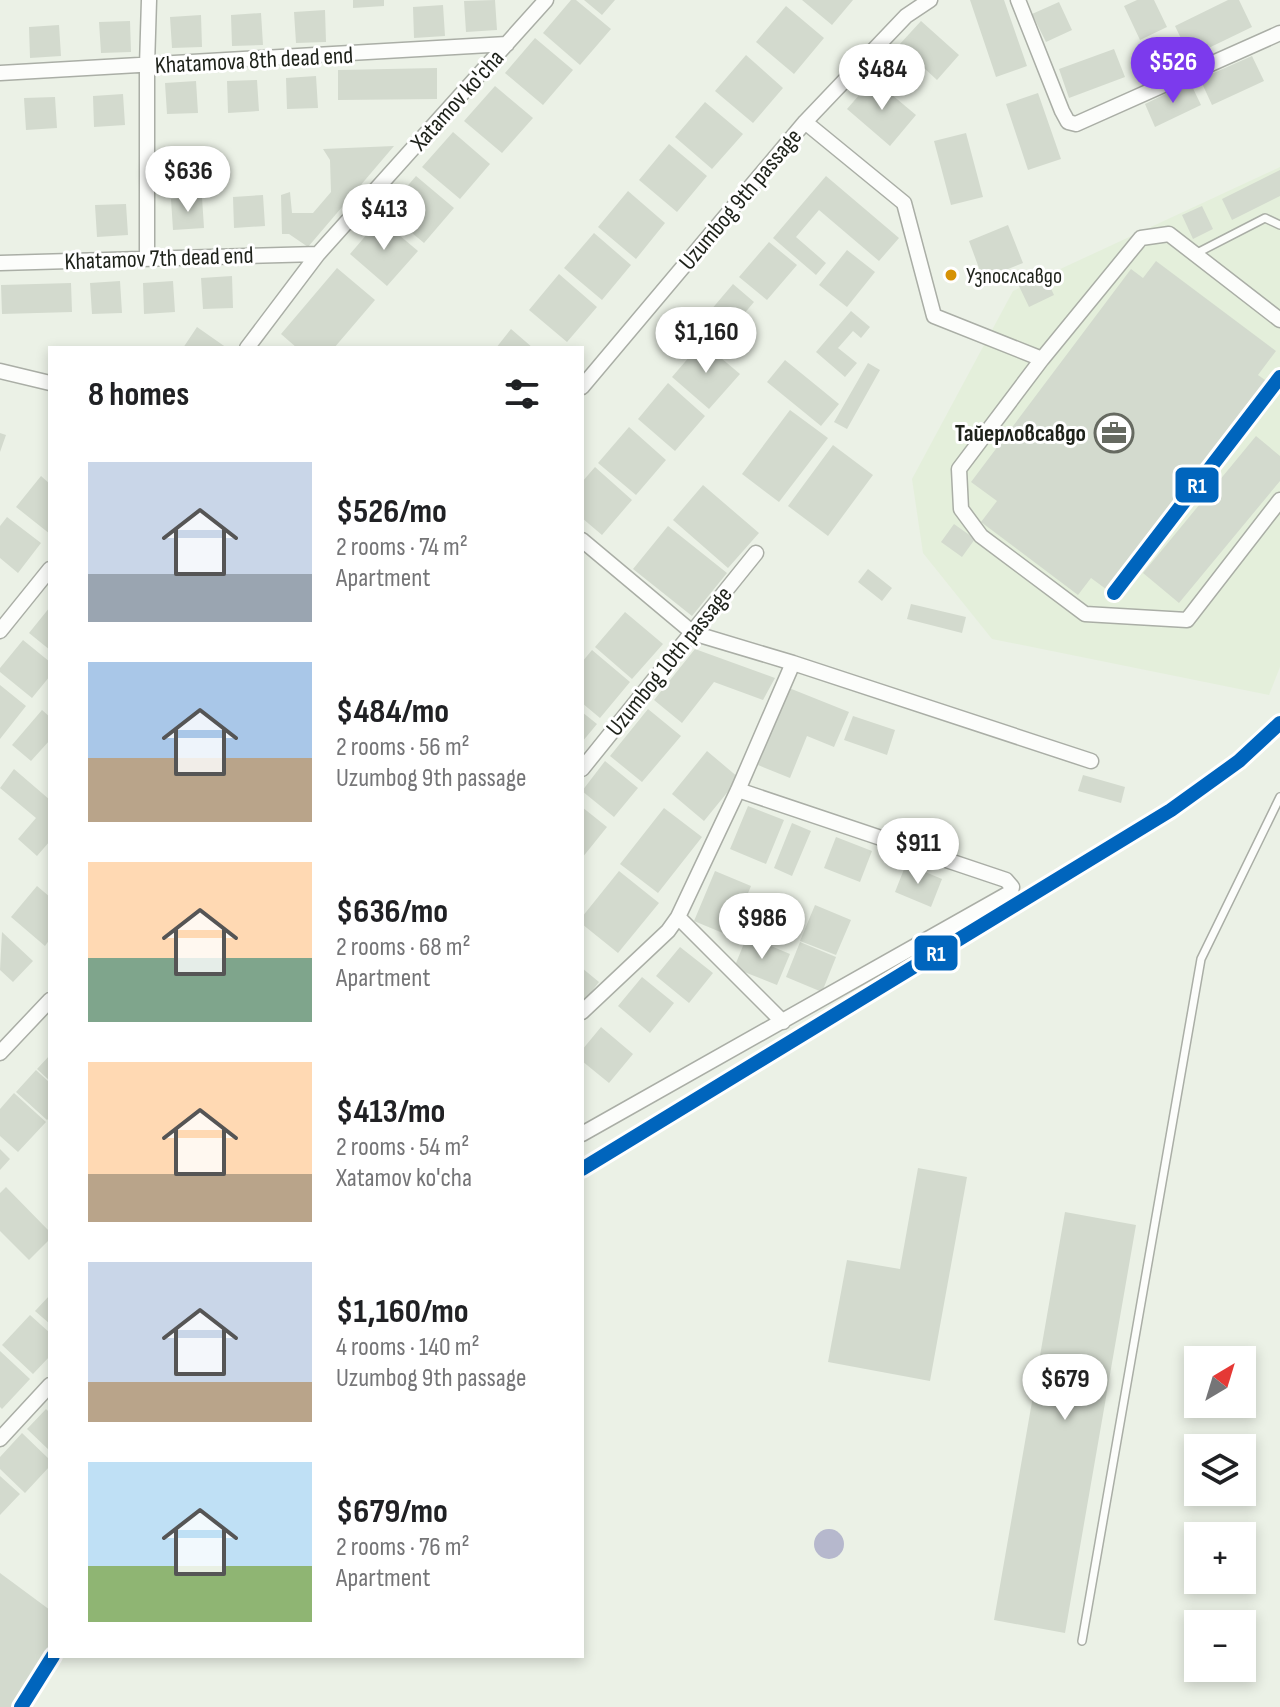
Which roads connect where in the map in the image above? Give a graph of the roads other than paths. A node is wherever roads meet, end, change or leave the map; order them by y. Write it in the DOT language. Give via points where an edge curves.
graph roads {
  1 [pos="149,0"];
  2 [pos="546,0"];
  3 [pos="930,0"];
  4 [pos="1018,0"];
  5 [pos="1280,33"];
  6 [pos="507,44"];
  7 [pos="147,66"];
  8 [pos="0,73"];
  9 [pos="805,122"];
  10 [pos="1280,225"];
  11 [pos="318,254"];
  12 [pos="1195,254"];
  13 [pos="147,257"];
  14 [pos="0,263"];
  15 [pos="1280,320"];
  16 [pos="249,346"];
  17 [pos="1042,359"];
  18 [pos="0,371"];
  19 [pos="48,383"];
  20 [pos="584,385"];
  21 [pos="1280,500"];
  22 [pos="584,542"];
  23 [pos="756,553"];
  24 [pos="48,571"];
  25 [pos="0,631"];
  26 [pos="693,633"];
  27 [pos="793,663"];
  28 [pos="1091,761"];
  29 [pos="584,767"];
  30 [pos="738,790"];
  31 [pos="1280,797"];
  32 [pos="678,917"];
  33 [pos="48,1002"];
  34 [pos="584,1010"];
  35 [pos="783,1022"];
  36 [pos="0,1053"];
  37 [pos="584,1133"];
  38 [pos="48,1387"];
  39 [pos="0,1439"];
  40 [pos="1082,1641"];
  1 -- 7 [label="street"];
  2 -- 6 [label="street, Xatamov ko'cha"];
  3 -- 9 [label="street, Uzumbog 9th passage" via="906,16"];
  4 -- 5 [label="street" via="1062,111 1076,124"];
  6 -- 7 [label="street, Khatamova 8th dead end"];
  6 -- 11 [label="street, Xatamov ko'cha"];
  7 -- 8 [label="street, Khatamova 8th dead end"];
  7 -- 13 [label="street"];
  9 -- 17 [label="street" via="904,203 934,316"];
  9 -- 20 [label="street, Uzumbog 9th passage"];
  10 -- 12 [label="lane" via="1265,218"];
  11 -- 13 [label="street, Khatamov 7th dead end"];
  11 -- 16 [label="street, Xatamov ko'cha"];
  12 -- 15 [label="street"];
  12 -- 17 [label="street" via="1169,234 1141,238"];
  13 -- 14 [label="street, Khatamov 7th dead end"];
  17 -- 21 [label="street" via="959,469 961,509 981,536 1085,614 1187,620"];
  18 -- 19 [label="street"];
  22 -- 26 [label="street"];
  23 -- 26 [label="street, Uzumbog 10th passage"];
  24 -- 25 [label="street"];
  26 -- 27 [label="street"];
  26 -- 29 [label="street, Uzumbog 10th passage"];
  27 -- 28 [label="street"];
  27 -- 30 [label="street"];
  30 -- 32 [label="street"];
  30 -- 35 [label="street" via="1006,880 1012,887 1006,897"];
  31 -- 40 [label="lane" via="1201,959"];
  32 -- 34 [label="street"];
  32 -- 35 [label="street"];
  33 -- 36 [label="street"];
  35 -- 37 [label="street"];
  38 -- 39 [label="street"];
}
